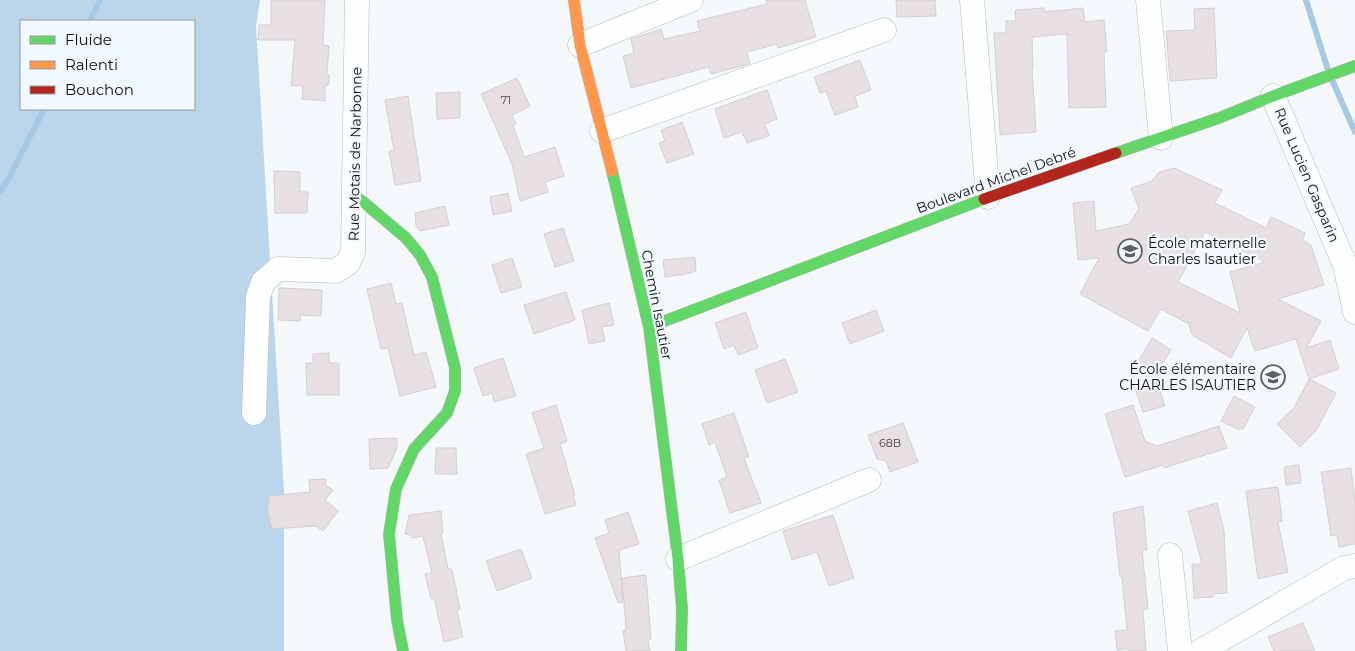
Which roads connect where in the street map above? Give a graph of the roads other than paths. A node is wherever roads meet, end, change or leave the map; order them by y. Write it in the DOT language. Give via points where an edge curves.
graph roads {
  1 [pos="357,0"];
  2 [pos="574,0"];
  3 [pos="691,0"];
  4 [pos="972,0"];
  5 [pos="1148,0"];
  6 [pos="884,30"];
  7 [pos="580,44"];
  8 [pos="1355,66"];
  9 [pos="1273,96"];
  10 [pos="602,132"];
  11 [pos="1161,138"];
  12 [pos="355,194"];
  13 [pos="988,197"];
  14 [pos="1355,312"];
  15 [pos="649,327"];
  16 [pos="254,413"];
  17 [pos="869,480"];
  18 [pos="1170,555"];
  19 [pos="678,559"];
  20 [pos="1355,566"];
  21 [pos="403,651"];
  22 [pos="681,651"];
  23 [pos="1180,651"];
  24 [pos="1201,651"];
  1 -- 12 [label="street, Rue Motais de Narbonne"];
  2 -- 7 [label="street, Chemin Isautier"];
  3 -- 7 [label="street"];
  4 -- 13 [label="street"];
  5 -- 11 [label="street"];
  6 -- 10 [label="street"];
  7 -- 10 [label="street, Chemin Isautier"];
  8 -- 9 [label="street, Boulevard Michel Debré"];
  9 -- 11 [label="street, Boulevard Michel Debré"];
  9 -- 14 [label="street, Rue Lucien Gasparin" via="1345,264"];
  10 -- 15 [label="street, Chemin Isautier"];
  11 -- 13 [label="street, Boulevard Michel Debré"];
  12 -- 16 [label="street, Rue Motais de Narbonne" via="353,252 348,264 336,270 278,269 263,282 258,297"];
  12 -- 21 [label="street" via="406,238 420,255 432,277 455,368 454,391 447,414 414,449 396,489 389,534"];
  13 -- 15 [label="street, Boulevard Michel Debré"];
  15 -- 19 [label="street, Chemin Isautier"];
  17 -- 19 [label="street"];
  18 -- 23 [label="street"];
  19 -- 22 [label="street, Chemin Isautier"];
  20 -- 24 [label="street" via="1344,568"];
}
